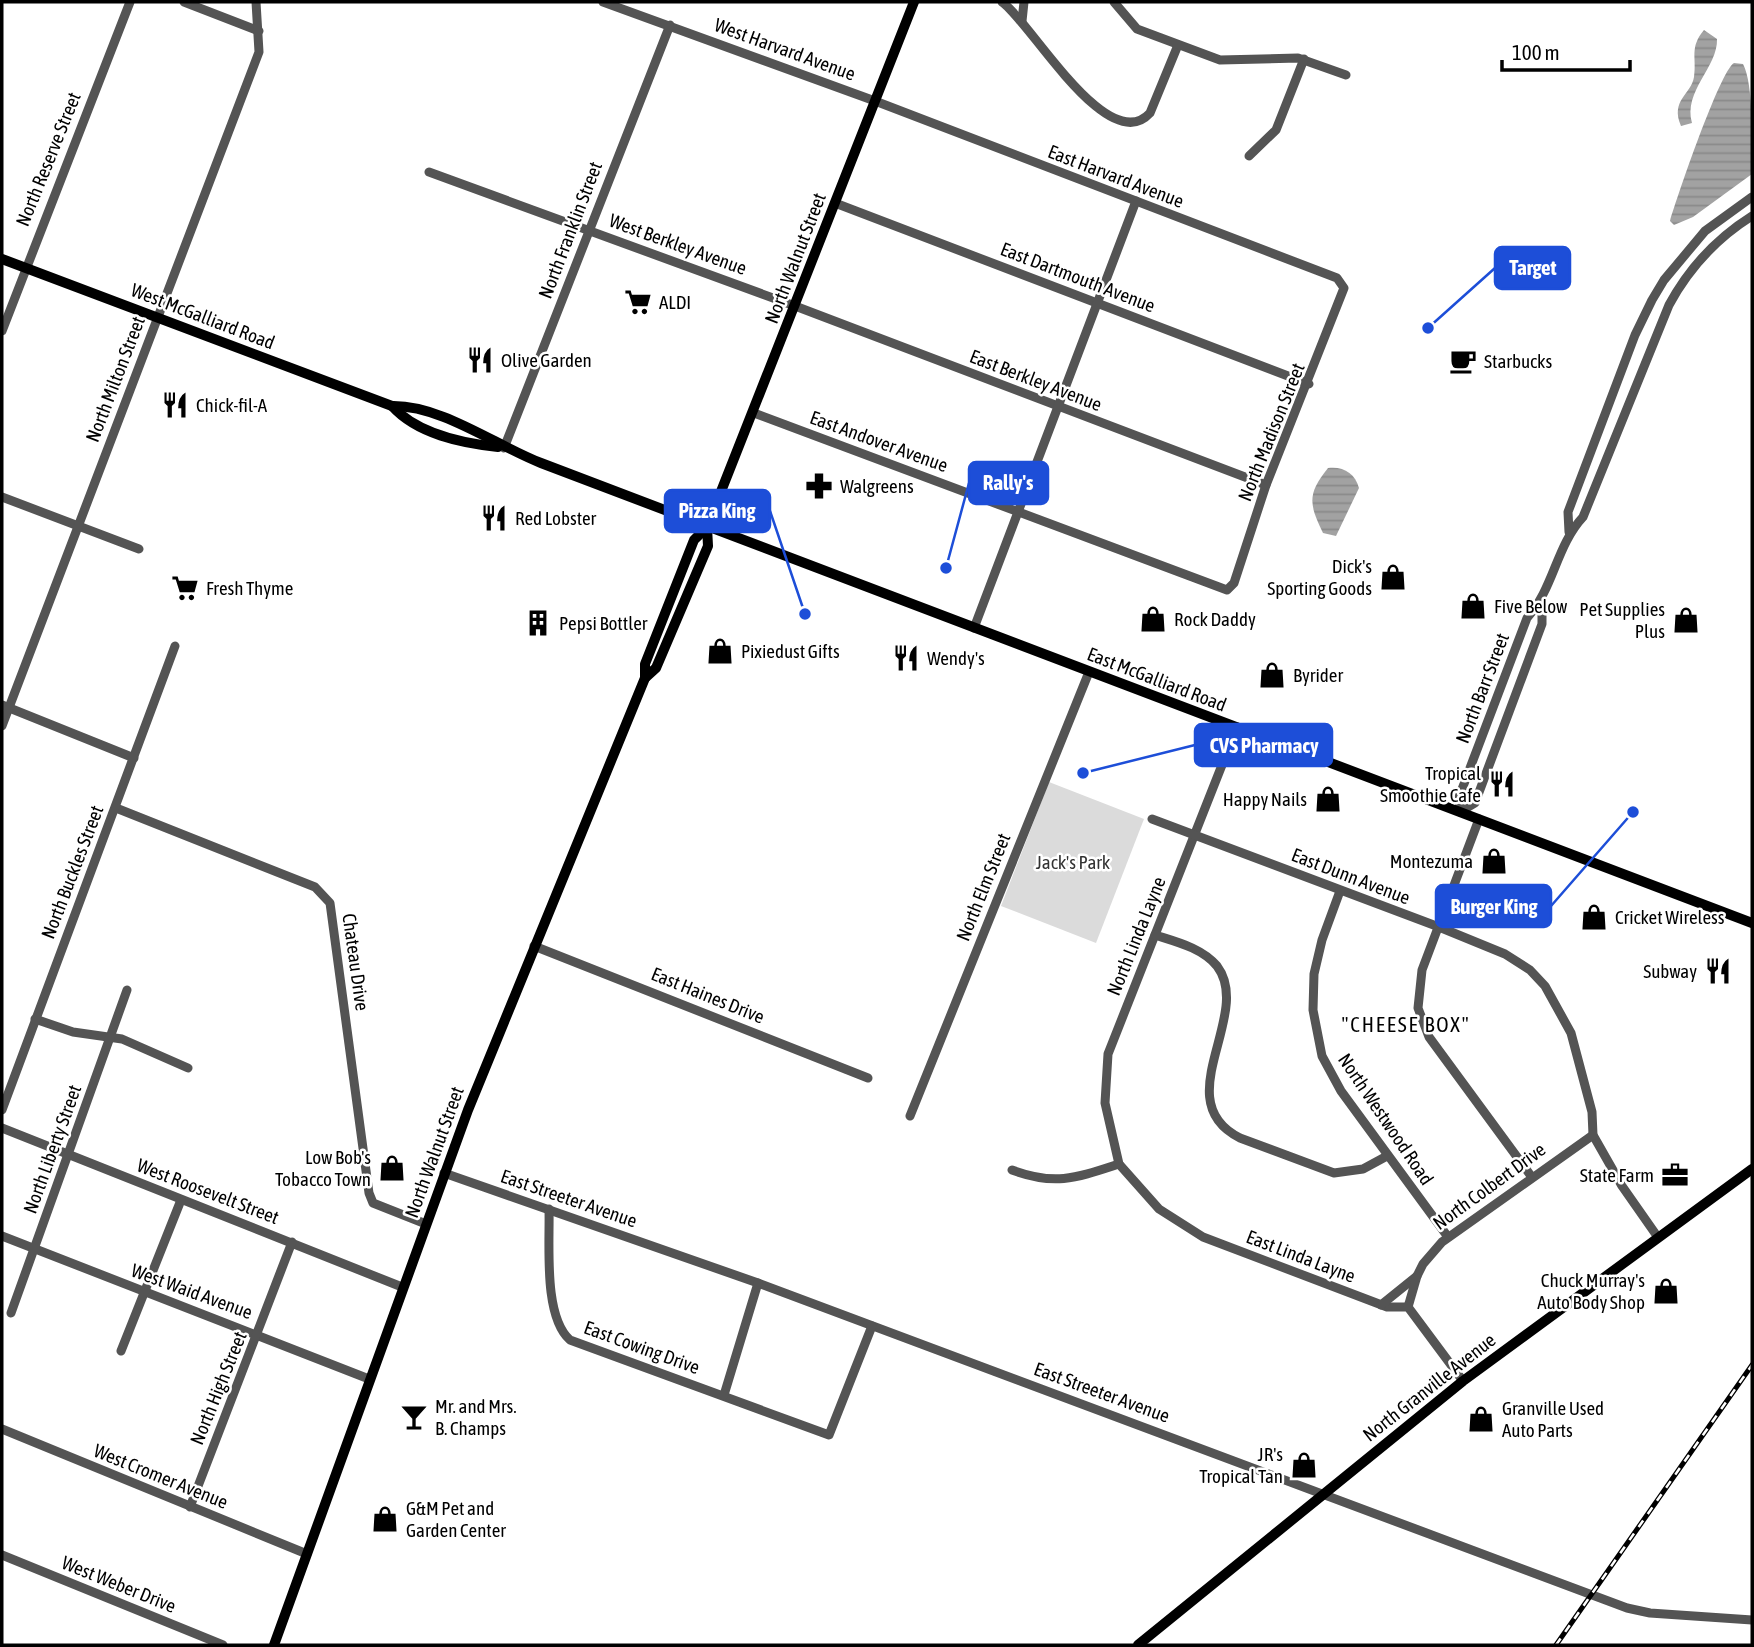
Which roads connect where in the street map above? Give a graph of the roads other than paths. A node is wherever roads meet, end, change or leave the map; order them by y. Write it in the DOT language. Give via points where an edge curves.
graph roads {
  1 [pos="130,2"];
  2 [pos="184,2"];
  3 [pos="256,2"];
  4 [pos="603,2"];
  5 [pos="914,2"];
  6 [pos="1002,2"];
  7 [pos="1024,2"];
  8 [pos="1114,2"];
  9 [pos="1022,21"];
  10 [pos="670,25"];
  11 [pos="259,31"];
  12 [pos="1178,45"];
  13 [pos="1304,59"];
  14 [pos="1346,75"];
  15 [pos="875,102"];
  16 [pos="1249,156"];
  17 [pos="429,172"];
  18 [pos="1752,197"];
  19 [pos="1136,201"];
  20 [pos="835,203"];
  21 [pos="1752,216"];
  22 [pos="588,229"];
  23 [pos="2,259"];
  24 [pos="25,268"];
  25 [pos="1343,284"];
  26 [pos="1096,303"];
  27 [pos="795,306"];
  28 [pos="157,318"];
  29 [pos="2,331"];
  30 [pos="1308,384"];
  31 [pos="392,406"];
  32 [pos="1056,407"];
  33 [pos="754,413"];
  34 [pos="504,448"];
  35 [pos="1266,485"];
  36 [pos="2,497"];
  37 [pos="1019,512"];
  38 [pos="78,525"];
  39 [pos="707,527"];
  40 [pos="1569,532"];
  41 [pos="139,549"];
  42 [pos="1227,590"];
  43 [pos="1542,602"];
  44 [pos="974,628"];
  45 [pos="176,646"];
  46 [pos="1089,672"];
  47 [pos="5,706"];
  48 [pos="2,726"];
  49 [pos="1237,727"];
  50 [pos="134,758"];
  51 [pos="116,808"];
  52 [pos="1460,812"];
  53 [pos="1152,818"];
  54 [pos="1479,819"];
  55 [pos="1195,835"];
  56 [pos="1340,891"];
  57 [pos="1752,923"];
  58 [pos="1439,927"];
  59 [pos="1156,935"];
  60 [pos="534,946"];
  61 [pos="127,990"];
  62 [pos="35,1019"];
  63 [pos="110,1036"];
  64 [pos="188,1069"];
  65 [pos="868,1078"];
  66 [pos="2,1110"];
  67 [pos="910,1116"];
  68 [pos="2,1128"];
  69 [pos="1593,1135"];
  70 [pos="68,1156"];
  71 [pos="1388,1156"];
  72 [pos="1119,1164"];
  73 [pos="1752,1169"];
  74 [pos="1012,1170"];
  75 [pos="444,1173"];
  76 [pos="1531,1176"];
  77 [pos="181,1200"];
  78 [pos="549,1209"];
  79 [pos="426,1224"];
  80 [pos="2,1236"];
  81 [pos="1657,1236"];
  82 [pos="1448,1237"];
  83 [pos="292,1242"];
  84 [pos="34,1248"];
  85 [pos="1418,1276"];
  86 [pos="758,1283"];
  87 [pos="402,1287"];
  88 [pos="144,1293"];
  89 [pos="1381,1305"];
  90 [pos="1408,1307"];
  91 [pos="11,1313"];
  92 [pos="872,1326"];
  93 [pos="258,1334"];
  94 [pos="121,1351"];
  95 [pos="369,1379"];
  96 [pos="1463,1381"];
  97 [pos="724,1395"];
  98 [pos="2,1429"];
  99 [pos="1322,1494"];
  100 [pos="190,1507"];
  101 [pos="307,1554"];
  102 [pos="2,1555"];
  103 [pos="1752,1620"];
  104 [pos="223,1645"];
  105 [pos="274,1645"];
  106 [pos="1138,1645"];
  1 -- 24 [label="street, North Reserve Street"];
  2 -- 11 [label="street"];
  3 -- 11 [label="street, North Milton Street"];
  4 -- 10 [label="street, West Harvard Avenue"];
  5 -- 15 [label="main road, North Walnut Street"];
  6 -- 9 [label="street"];
  7 -- 9 [label="street"];
  8 -- 12 [label="street" via="1138,29"];
  9 -- 12 [label="street" via="1089,104 1130,122 1141,121 1150,113"];
  10 -- 15 [label="street, West Harvard Avenue"];
  10 -- 22 [label="street, North Franklin Street"];
  11 -- 28 [label="street, North Milton Street" via="259,52"];
  12 -- 13 [label="street" via="1225,61"];
  13 -- 14 [label="street"];
  13 -- 16 [label="street" via="1276,130"];
  15 -- 19 [label="street, East Harvard Avenue"];
  15 -- 20 [label="main road, North Walnut Street"];
  17 -- 22 [label="street, West Berkley Avenue"];
  18 -- 40 [label="street, North Barr Street" via="1705,231 1652,300 1568,512"];
  19 -- 25 [label="street, East Harvard Avenue"];
  19 -- 26 [label="street"];
  20 -- 26 [label="street, East Dartmouth Avenue"];
  20 -- 27 [label="main road, North Walnut Street"];
  21 -- 40 [label="street, North Barr Street" via="1717,241 1669,305 1583,517"];
  22 -- 27 [label="street, West Berkley Avenue"];
  22 -- 34 [label="street, North Franklin Street"];
  23 -- 24 [label="main road, West McGalliard Road"];
  24 -- 28 [label="main road, West McGalliard Road"];
  24 -- 29 [label="street, North Reserve Street"];
  25 -- 30 [label="street, North Madison Street" via="1343,296"];
  26 -- 30 [label="street, East Dartmouth Avenue"];
  26 -- 32 [label="street"];
  27 -- 32 [label="street, East Berkley Avenue"];
  27 -- 33 [label="main road, North Walnut Street"];
  28 -- 31 [label="main road, West McGalliard Road"];
  28 -- 38 [label="street, North Milton Street"];
  30 -- 35 [label="street, North Madison Street"];
  31 -- 34 [label="main road, West McGalliard Road" via="411,406 471,428"];
  31 -- 34 [label="main road, West McGalliard Road" via="405,420 465,443"];
  32 -- 35 [label="street, East Berkley Avenue"];
  32 -- 37 [label="street"];
  33 -- 37 [label="street, East Andover Avenue"];
  33 -- 39 [label="main road, North Walnut Street"];
  34 -- 39 [label="main road, West McGalliard Road"];
  35 -- 42 [label="street, North Madison Street" via="1234,583"];
  36 -- 38 [label="street"];
  37 -- 42 [label="street, East Andover Avenue"];
  37 -- 44 [label="street"];
  38 -- 41 [label="street"];
  38 -- 47 [label="street, North Milton Street"];
  39 -- 44 [label="main road, East McGalliard Road"];
  39 -- 60 [label="main road, North Walnut Street" via="708,546 656,668 645,678"];
  40 -- 43 [label="street, North Barr Street"];
  43 -- 52 [label="street, North Barr Street" via="1527,618 1459,797"];
  43 -- 52 [label="street, North Barr Street" via="1542,624 1475,803"];
  44 -- 46 [label="main road, East McGalliard Road"];
  45 -- 50 [label="street, North Buckles Street"];
  46 -- 49 [label="main road, East McGalliard Road"];
  46 -- 67 [label="street, North Elm Street"];
  47 -- 48 [label="street, North Milton Street"];
  47 -- 50 [label="street"];
  49 -- 52 [label="main road, East McGalliard Road"];
  49 -- 55 [label="street, North Linda Layne"];
  50 -- 51 [label="street, North Buckles Street"];
  51 -- 62 [label="street, North Buckles Street"];
  51 -- 79 [label="street, Chateau Drive" via="324,894 330,903 369,1193 373,1202"];
  52 -- 54 [label="main road, East McGalliard Road"];
  53 -- 55 [label="street, East Dunn Avenue"];
  54 -- 57 [label="main road, East McGalliard Road"];
  54 -- 58 [label="street"];
  55 -- 56 [label="street, East Dunn Avenue"];
  55 -- 59 [label="street, North Linda Layne"];
  56 -- 58 [label="street, East Dunn Avenue"];
  56 -- 71 [label="street, North Westwood Road" via="1314,975 1315,1030 1335,1083"];
  58 -- 69 [label="street, East Dunn Avenue" via="1505,954 1545,986 1576,1049"];
  58 -- 76 [label="street" via="1418,986 1422,1021"];
  59 -- 71 [label="street" via="1202,953 1222,977 1226,1004 1209,1090 1214,1112 1226,1129 1334,1173 1363,1169"];
  59 -- 72 [label="street, North Linda Layne" via="1108,1054 1105,1103"];
  60 -- 65 [label="street, East Haines Drive"];
  60 -- 75 [label="main road, North Walnut Street"];
  61 -- 63 [label="street, North Liberty Street"];
  62 -- 63 [label="street" via="74,1032"];
  62 -- 66 [label="street, North Buckles Street"];
  63 -- 64 [label="street"];
  63 -- 70 [label="street, North Liberty Street"];
  68 -- 70 [label="street, West Roosevelt Street"];
  69 -- 76 [label="street, North Colbert Drive"];
  69 -- 81 [label="street, East Dunn Avenue"];
  70 -- 77 [label="street, West Roosevelt Street"];
  70 -- 84 [label="street, North Liberty Street"];
  71 -- 82 [label="street, North Westwood Road"];
  72 -- 74 [label="street" via="1078,1178 1054,1180"];
  72 -- 89 [label="street, East Linda Layne" via="1160,1209 1185,1227"];
  73 -- 81 [label="main road, North Granville Avenue"];
  75 -- 78 [label="street, East Streeter Avenue"];
  75 -- 79 [label="main road, North Walnut Street"];
  76 -- 82 [label="street, North Colbert Drive"];
  77 -- 83 [label="street, West Roosevelt Street"];
  77 -- 88 [label="street"];
  78 -- 86 [label="street, East Streeter Avenue"];
  78 -- 97 [label="street, East Cowing Drive" via="553,1309 566,1337"];
  79 -- 87 [label="main road, North Walnut Street"];
  80 -- 84 [label="street, West Waid Avenue"];
  81 -- 96 [label="main road, North Granville Avenue"];
  82 -- 85 [label="street, North Colbert Drive"];
  83 -- 87 [label="street, West Roosevelt Street"];
  83 -- 93 [label="street, North High Street"];
  84 -- 88 [label="street, West Waid Avenue"];
  84 -- 91 [label="street, North Liberty Street"];
  85 -- 89 [label="street, North Colbert Drive"];
  85 -- 90 [label="street, North Colbert Drive"];
  86 -- 92 [label="street, East Streeter Avenue"];
  86 -- 97 [label="street"];
  87 -- 95 [label="main road, North Walnut Street"];
  88 -- 93 [label="street, West Waid Avenue"];
  88 -- 94 [label="street"];
  89 -- 90 [label="street, East Linda Layne"];
  90 -- 96 [label="street"];
  92 -- 97 [label="street, East Cowing Drive" via="829,1435"];
  92 -- 99 [label="street, East Streeter Avenue"];
  93 -- 95 [label="street, West Waid Avenue"];
  93 -- 100 [label="street, North High Street"];
  95 -- 101 [label="main road, North Walnut Street"];
  96 -- 99 [label="main road, North Granville Avenue"];
  98 -- 100 [label="street, West Cromer Avenue"];
  99 -- 103 [label="street, East Streeter Avenue" via="1627,1608"];
  99 -- 106 [label="main road, North Granville Avenue"];
  100 -- 101 [label="street, West Cromer Avenue"];
  101 -- 105 [label="main road, North Walnut Street"];
  102 -- 104 [label="street, West Weber Drive"];
}
